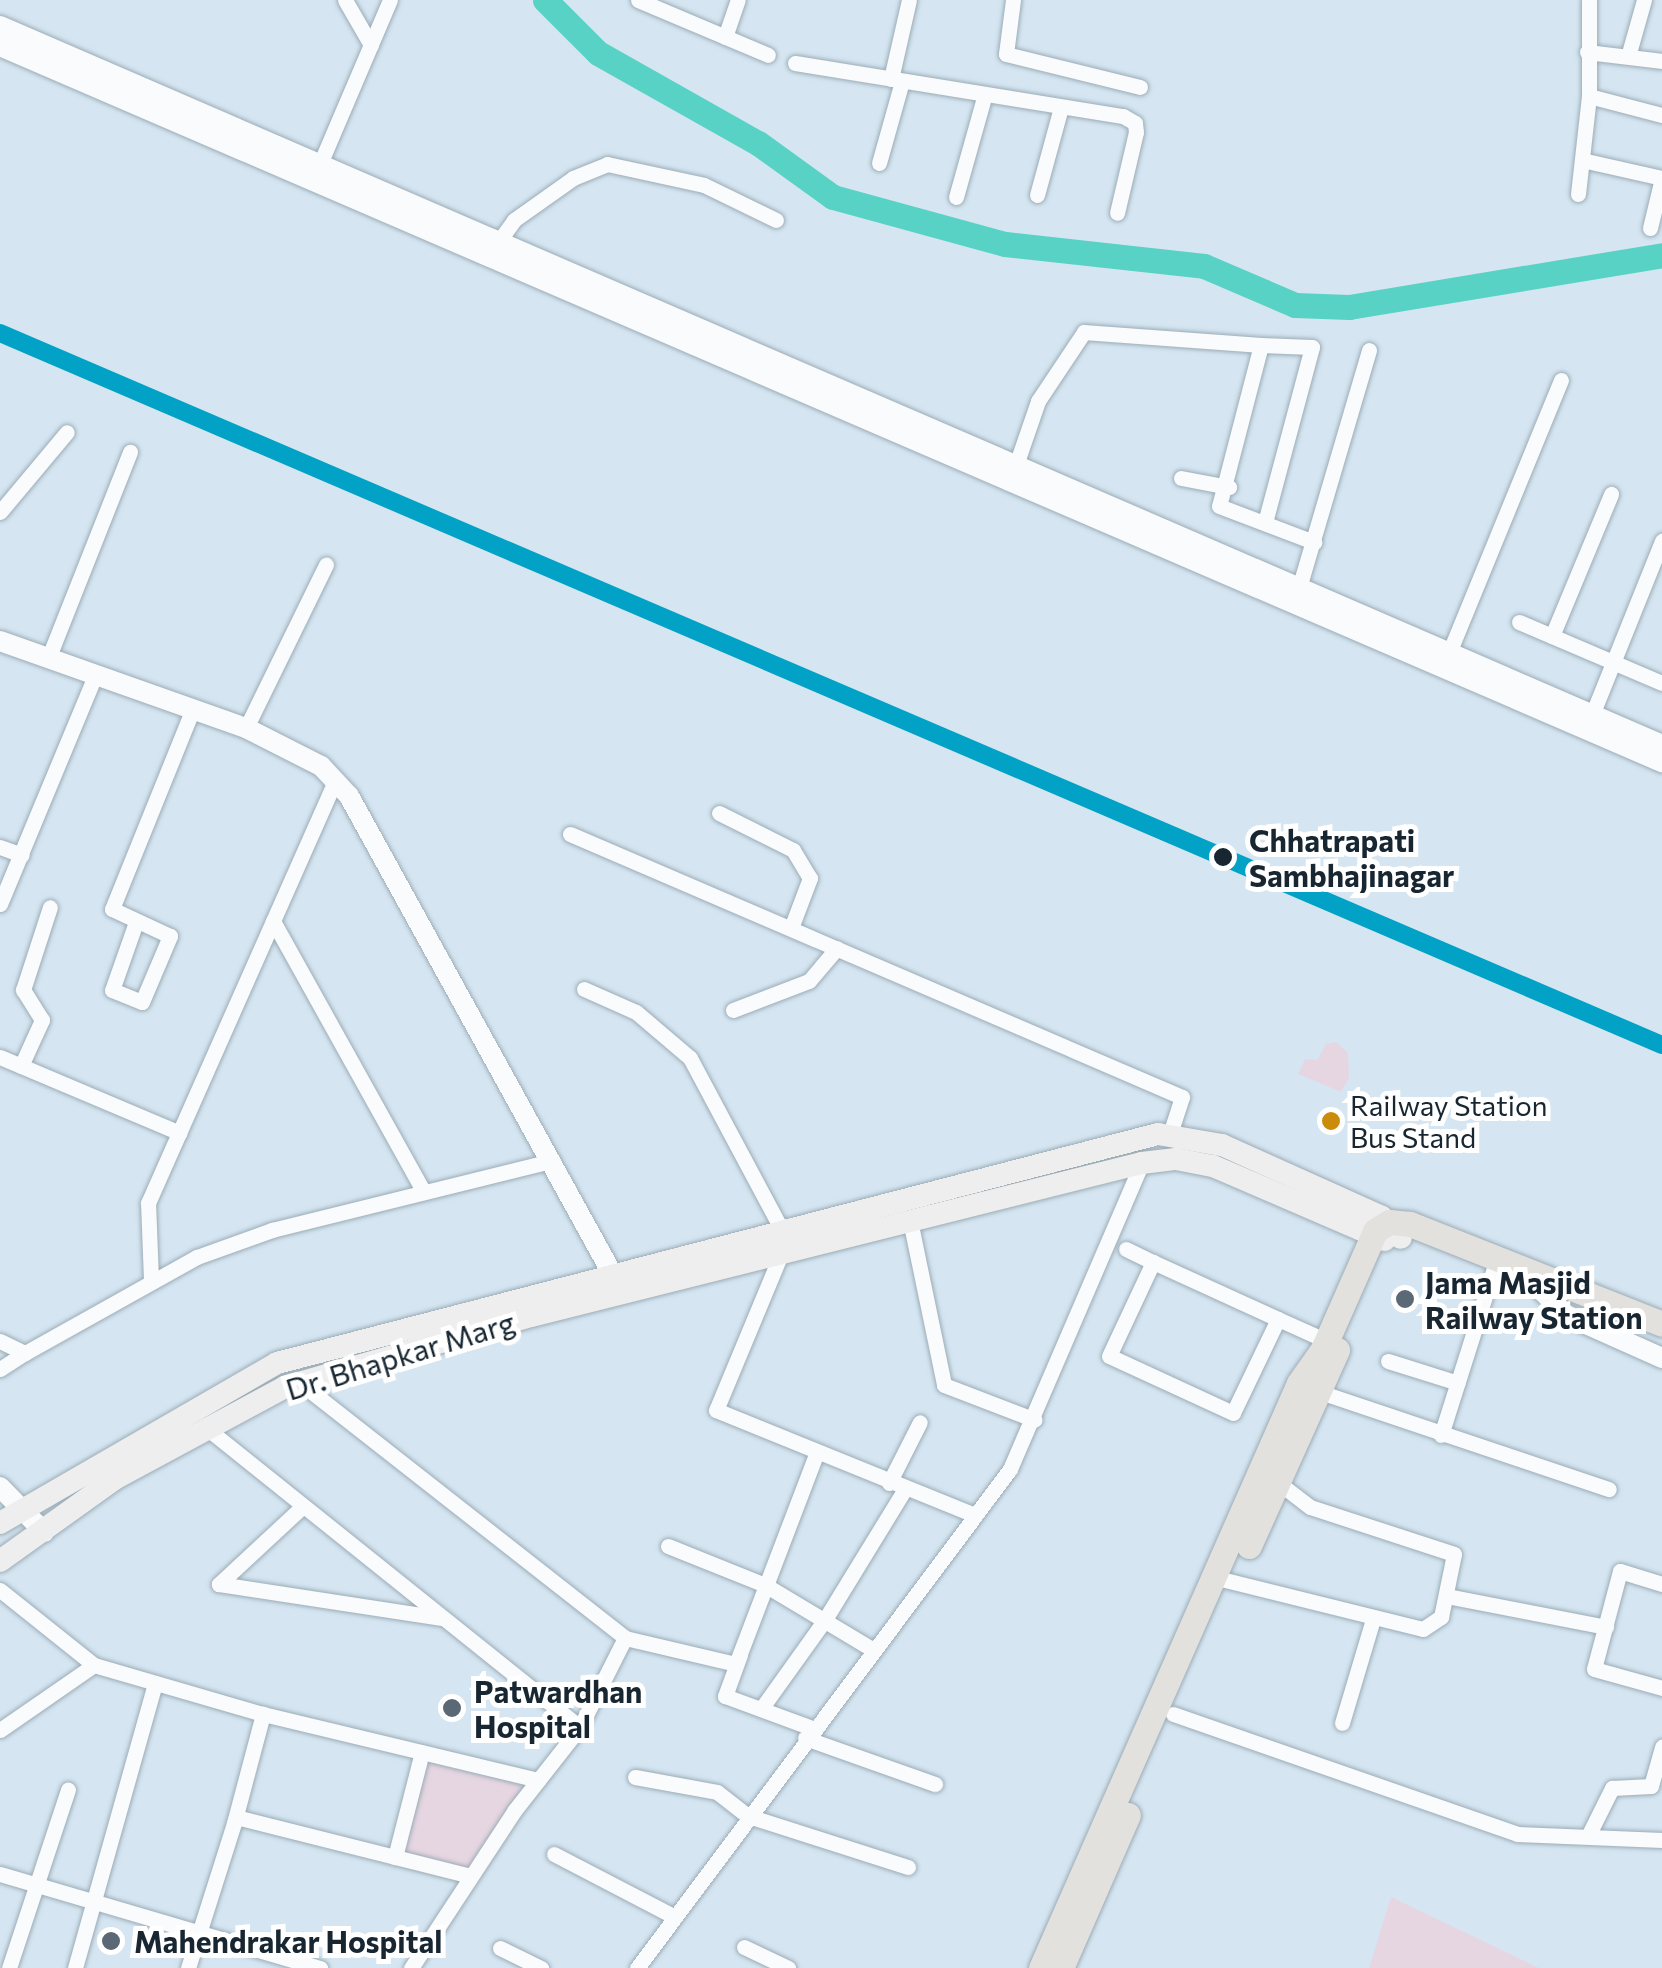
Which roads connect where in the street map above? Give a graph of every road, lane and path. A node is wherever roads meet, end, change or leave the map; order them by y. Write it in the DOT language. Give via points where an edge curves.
graph roads {
  1 [pos="344,0"];
  2 [pos="390,0"];
  3 [pos="638,0"];
  4 [pos="738,0"];
  5 [pos="909,0"];
  6 [pos="1013,0"];
  7 [pos="1589,0"];
  8 [pos="1644,0"];
  9 [pos="0,26"];
  10 [pos="725,37"];
  11 [pos="371,45"];
  12 [pos="0,46"];
  13 [pos="1587,52"];
  14 [pos="1629,53"];
  15 [pos="768,55"];
  16 [pos="1662,62"];
  17 [pos="795,64"];
  18 [pos="896,80"];
  19 [pos="1140,87"];
  20 [pos="985,94"];
  21 [pos="1589,96"];
  22 [pos="1061,106"];
  23 [pos="1662,116"];
  24 [pos="1582,160"];
  25 [pos="879,163"];
  26 [pos="316,172"];
  27 [pos="1662,178"];
  28 [pos="1578,194"];
  29 [pos="1037,195"];
  30 [pos="956,196"];
  31 [pos="1118,213"];
  32 [pos="776,220"];
  33 [pos="1650,228"];
  34 [pos="499,241"];
  35 [pos="1261,345"];
  36 [pos="1369,350"];
  37 [pos="1561,380"];
  38 [pos="67,432"];
  39 [pos="130,452"];
  40 [pos="1016,465"];
  41 [pos="1181,478"];
  42 [pos="1229,487"];
  43 [pos="1611,494"];
  44 [pos="0,512"];
  45 [pos="1265,523"];
  46 [pos="1662,540"];
  47 [pos="1314,542"];
  48 [pos="326,565"];
  49 [pos="1299,588"];
  50 [pos="1519,622"];
  51 [pos="1552,636"];
  52 [pos="0,641"];
  53 [pos="1449,653"];
  54 [pos="48,659"];
  55 [pos="1614,661"];
  56 [pos="1662,664"];
  57 [pos="95,676"];
  58 [pos="1656,681"];
  59 [pos="191,713"];
  60 [pos="1592,715"];
  61 [pos="246,728"];
  62 [pos="1662,745"];
  63 [pos="1662,762"];
  64 [pos="336,782"];
  65 [pos="719,813"];
  66 [pos="570,834"];
  67 [pos="0,846"];
  68 [pos="22,855"];
  69 [pos="0,904"];
  70 [pos="50,907"];
  71 [pos="274,921"];
  72 [pos="136,922"];
  73 [pos="791,928"];
  74 [pos="837,948"];
  75 [pos="584,989"];
  76 [pos="733,1010"];
  77 [pos="0,1057"];
  78 [pos="22,1066"];
  79 [pos="180,1133"];
  80 [pos="1170,1133"];
  81 [pos="550,1161"];
  82 [pos="1142,1163"];
  83 [pos="424,1192"];
  84 [pos="910,1225"];
  85 [pos="1388,1233"];
  86 [pos="782,1243"];
  87 [pos="1126,1249"];
  88 [pos="1153,1262"];
  89 [pos="1493,1271"];
  90 [pos="612,1274"];
  91 [pos="151,1280"];
  92 [pos="1542,1291"];
  93 [pos="624,1297"];
  94 [pos="1577,1297"];
  95 [pos="1278,1318"];
  96 [pos="1662,1324"];
  97 [pos="0,1341"];
  98 [pos="1327,1341"];
  99 [pos="1662,1342"];
  100 [pos="24,1354"];
  101 [pos="1662,1358"];
  102 [pos="1388,1361"];
  103 [pos="0,1369"];
  104 [pos="300,1382"];
  105 [pos="1458,1383"];
  106 [pos="1309,1387"];
  107 [pos="1035,1420"];
  108 [pos="920,1422"];
  109 [pos="204,1426"];
  110 [pos="1442,1435"];
  111 [pos="816,1456"];
  112 [pos="1271,1475"];
  113 [pos="889,1483"];
  114 [pos="0,1487"];
  115 [pos="906,1489"];
  116 [pos="1609,1489"];
  117 [pos="303,1506"];
  118 [pos="26,1508"];
  119 [pos="975,1515"];
  120 [pos="1,1521"];
  121 [pos="44,1532"];
  122 [pos="23,1546"];
  123 [pos="668,1546"];
  124 [pos="0,1561"];
  125 [pos="1224,1580"];
  126 [pos="1662,1584"];
  127 [pos="765,1585"];
  128 [pos="0,1590"];
  129 [pos="1447,1596"];
  130 [pos="444,1618"];
  131 [pos="1372,1619"];
  132 [pos="824,1622"];
  133 [pos="1606,1627"];
  134 [pos="625,1638"];
  135 [pos="872,1648"];
  136 [pos="740,1655"];
  137 [pos="94,1665"];
  138 [pos="156,1683"];
  139 [pos="1662,1688"];
  140 [pos="761,1709"];
  141 [pos="263,1714"];
  142 [pos="1173,1714"];
  143 [pos="1342,1723"];
  144 [pos="580,1726"];
  145 [pos="0,1730"];
  146 [pos="809,1733"];
  147 [pos="1662,1747"];
  148 [pos="422,1752"];
  149 [pos="635,1778"];
  150 [pos="538,1780"];
  151 [pos="935,1784"];
  152 [pos="68,1790"];
  153 [pos="748,1816"];
  154 [pos="231,1832"];
  155 [pos="1588,1836"];
  156 [pos="1662,1840"];
  157 [pos="1106,1844"];
  158 [pos="554,1854"];
  159 [pos="395,1857"];
  160 [pos="908,1867"];
  161 [pos="0,1874"];
  162 [pos="471,1876"];
  163 [pos="38,1888"];
  164 [pos="94,1906"];
  165 [pos="674,1916"];
  166 [pos="201,1935"];
  167 [pos="500,1948"];
  168 [pos="744,1948"];
  169 [pos="298,1965"];
  170 [pos="9,1968"];
  171 [pos="74,1968"];
  172 [pos="188,1968"];
  173 [pos="320,1968"];
  174 [pos="411,1968"];
  175 [pos="541,1968"];
  176 [pos="637,1968"];
  177 [pos="788,1968"];
  178 [pos="1040,1968"];
  179 [pos="1061,1968"];
  1 -- 11 [label="street"];
  2 -- 11 [label="street"];
  3 -- 10 [label="street"];
  4 -- 10 [label="street"];
  5 -- 18 [label="street"];
  6 -- 19 [label="street" via="1006,54"];
  7 -- 13 [label="street"];
  8 -- 14 [label="street"];
  9 -- 26 [label="street"];
  10 -- 15 [label="street"];
  11 -- 26 [label="street"];
  12 -- 26 [label="street"];
  13 -- 14 [label="street"];
  13 -- 21 [label="street"];
  14 -- 16 [label="street"];
  17 -- 18 [label="street"];
  18 -- 20 [label="street"];
  18 -- 25 [label="street"];
  20 -- 22 [label="street"];
  20 -- 30 [label="street"];
  21 -- 23 [label="street"];
  21 -- 24 [label="street"];
  22 -- 29 [label="street"];
  22 -- 31 [label="street" via="1135,123"];
  24 -- 27 [label="street"];
  24 -- 28 [label="street"];
  26 -- 34 [label="street"];
  26 -- 63 [label="street"];
  27 -- 33 [label="street"];
  32 -- 34 [label="street" via="704,184 607,164 573,178 514,220"];
  34 -- 40 [label="street"];
  35 -- 40 [label="street" via="1084,332 1038,401"];
  35 -- 42 [label="street"];
  35 -- 45 [label="street" via="1312,347"];
  36 -- 47 [label="street"];
  37 -- 53 [label="street"];
  38 -- 44 [label="street"];
  39 -- 54 [label="street"];
  40 -- 49 [label="street"];
  41 -- 42 [label="street"];
  42 -- 45 [label="street" via="1219,506"];
  43 -- 51 [label="street"];
  45 -- 47 [label="street"];
  46 -- 55 [label="street"];
  47 -- 49 [label="street"];
  48 -- 61 [label="street"];
  49 -- 53 [label="street"];
  50 -- 51 [label="street"];
  51 -- 55 [label="street"];
  52 -- 54 [label="street"];
  53 -- 60 [label="street"];
  54 -- 57 [label="street"];
  55 -- 58 [label="street"];
  55 -- 60 [label="street"];
  56 -- 58 [label="street"];
  57 -- 59 [label="street"];
  57 -- 68 [label="street"];
  59 -- 61 [label="street"];
  59 -- 72 [label="street" via="112,909"];
  60 -- 62 [label="street"];
  61 -- 64 [label="street" via="321,766"];
  64 -- 71 [label="street"];
  64 -- 81 [label="street"];
  65 -- 73 [label="street" via="793,850 810,878"];
  66 -- 73 [label="street"];
  67 -- 68 [label="street"];
  68 -- 69 [label="street"];
  70 -- 78 [label="street" via="23,990 42,1020"];
  71 -- 79 [label="street"];
  71 -- 83 [label="street"];
  72 -- 72 [label="street" via="170,936 142,1002 112,990"];
  73 -- 74 [label="street"];
  74 -- 76 [label="street" via="809,981"];
  74 -- 80 [label="street" via="1182,1098"];
  75 -- 86 [label="street" via="636,1012 690,1058"];
  77 -- 78 [label="street"];
  78 -- 79 [label="street"];
  79 -- 91 [label="street" via="148,1203"];
  80 -- 85 [label="main road" via="1222,1144"];
  80 -- 86 [label="main road"];
  81 -- 83 [label="street"];
  81 -- 90 [label="street"];
  82 -- 84 [label="main road"];
  82 -- 85 [label="main road" via="1176,1159 1213,1166"];
  82 -- 107 [label="street"];
  83 -- 91 [label="street" via="272,1230"];
  84 -- 86 [label="main road"];
  84 -- 107 [label="street" via="944,1384"];
  85 -- 89 [label="main road"];
  85 -- 94 [label="main road" via="1410,1224"];
  85 -- 98 [label="main road"];
  85 -- 106 [label="main road"];
  86 -- 90 [label="main road, Dr. Bhapkar Marg"];
  86 -- 93 [label="main road, Dr. Bhapkar Marg"];
  86 -- 111 [label="street" via="716,1410"];
  87 -- 88 [label="street"];
  88 -- 95 [label="street"];
  88 -- 95 [label="street" via="1110,1356 1233,1413"];
  89 -- 92 [label="main road"];
  89 -- 105 [label="street"];
  90 -- 93 [label="street"];
  90 -- 118 [label="main road, Dr. Bhapkar Marg" via="277,1362"];
  91 -- 100 [label="street"];
  92 -- 94 [label="main road"];
  92 -- 101 [label="street" via="1566,1315"];
  93 -- 104 [label="main road, Dr. Bhapkar Marg" via="531,1316"];
  94 -- 96 [label="main road"];
  94 -- 99 [label="main road"];
  95 -- 98 [label="street"];
  97 -- 100 [label="street"];
  98 -- 106 [label="main road"];
  100 -- 103 [label="street"];
  102 -- 105 [label="street"];
  104 -- 109 [label="main road, Dr. Bhapkar Marg"];
  104 -- 134 [label="street"];
  105 -- 110 [label="street"];
  106 -- 110 [label="street"];
  106 -- 112 [label="main road"];
  107 -- 119 [label="street" via="1010,1469"];
  108 -- 113 [label="street"];
  109 -- 117 [label="street"];
  109 -- 121 [label="main road, Dr. Bhapkar Marg" via="116,1478"];
  110 -- 116 [label="street"];
  111 -- 113 [label="street"];
  111 -- 127 [label="street"];
  112 -- 125 [label="main road"];
  112 -- 129 [label="street" via="1310,1507 1452,1552"];
  113 -- 115 [label="street"];
  114 -- 118 [label="street"];
  115 -- 119 [label="street"];
  115 -- 132 [label="street"];
  117 -- 130 [label="street"];
  117 -- 130 [label="street" via="219,1584"];
  118 -- 120 [label="main road, Dr. Bhapkar Marg"];
  118 -- 121 [label="street"];
  119 -- 135 [label="street"];
  120 -- 122 [label="street"];
  121 -- 122 [label="main road, Dr. Bhapkar Marg"];
  122 -- 124 [label="main road, Dr. Bhapkar Marg"];
  123 -- 127 [label="street"];
  125 -- 131 [label="street"];
  125 -- 142 [label="main road"];
  125 -- 157 [label="main road"];
  126 -- 133 [label="street" via="1620,1572"];
  127 -- 132 [label="street"];
  127 -- 136 [label="street"];
  128 -- 137 [label="street"];
  129 -- 131 [label="street" via="1434,1626"];
  129 -- 133 [label="street"];
  130 -- 144 [label="street"];
  131 -- 143 [label="street"];
  132 -- 135 [label="street"];
  132 -- 140 [label="street"];
  133 -- 139 [label="street" via="1594,1669"];
  134 -- 136 [label="street" via="736,1664"];
  134 -- 144 [label="street"];
  135 -- 146 [label="street"];
  136 -- 140 [label="street" via="726,1696"];
  137 -- 138 [label="street"];
  137 -- 145 [label="street"];
  138 -- 141 [label="street"];
  138 -- 164 [label="street"];
  140 -- 146 [label="street"];
  141 -- 148 [label="street"];
  141 -- 154 [label="street"];
  142 -- 155 [label="street" via="1518,1834"];
  142 -- 157 [label="main road"];
  144 -- 150 [label="street"];
  146 -- 151 [label="street"];
  146 -- 153 [label="street"];
  147 -- 155 [label="street" via="1651,1786 1612,1788"];
  148 -- 150 [label="street"];
  148 -- 159 [label="street"];
  149 -- 153 [label="street" via="716,1792"];
  150 -- 162 [label="street"];
  152 -- 163 [label="street"];
  153 -- 160 [label="street"];
  153 -- 165 [label="street"];
  154 -- 159 [label="street" via="236,1817"];
  154 -- 166 [label="street"];
  155 -- 156 [label="street"];
  157 -- 178 [label="main road"];
  157 -- 179 [label="main road"];
  158 -- 165 [label="street"];
  159 -- 162 [label="street"];
  161 -- 163 [label="street"];
  162 -- 174 [label="street"];
  163 -- 164 [label="street"];
  163 -- 170 [label="street"];
  164 -- 166 [label="street"];
  164 -- 171 [label="street"];
  165 -- 176 [label="street"];
  166 -- 169 [label="street"];
  166 -- 172 [label="street"];
  167 -- 175 [label="street"];
  168 -- 177 [label="street"];
  169 -- 173 [label="street"];
}
